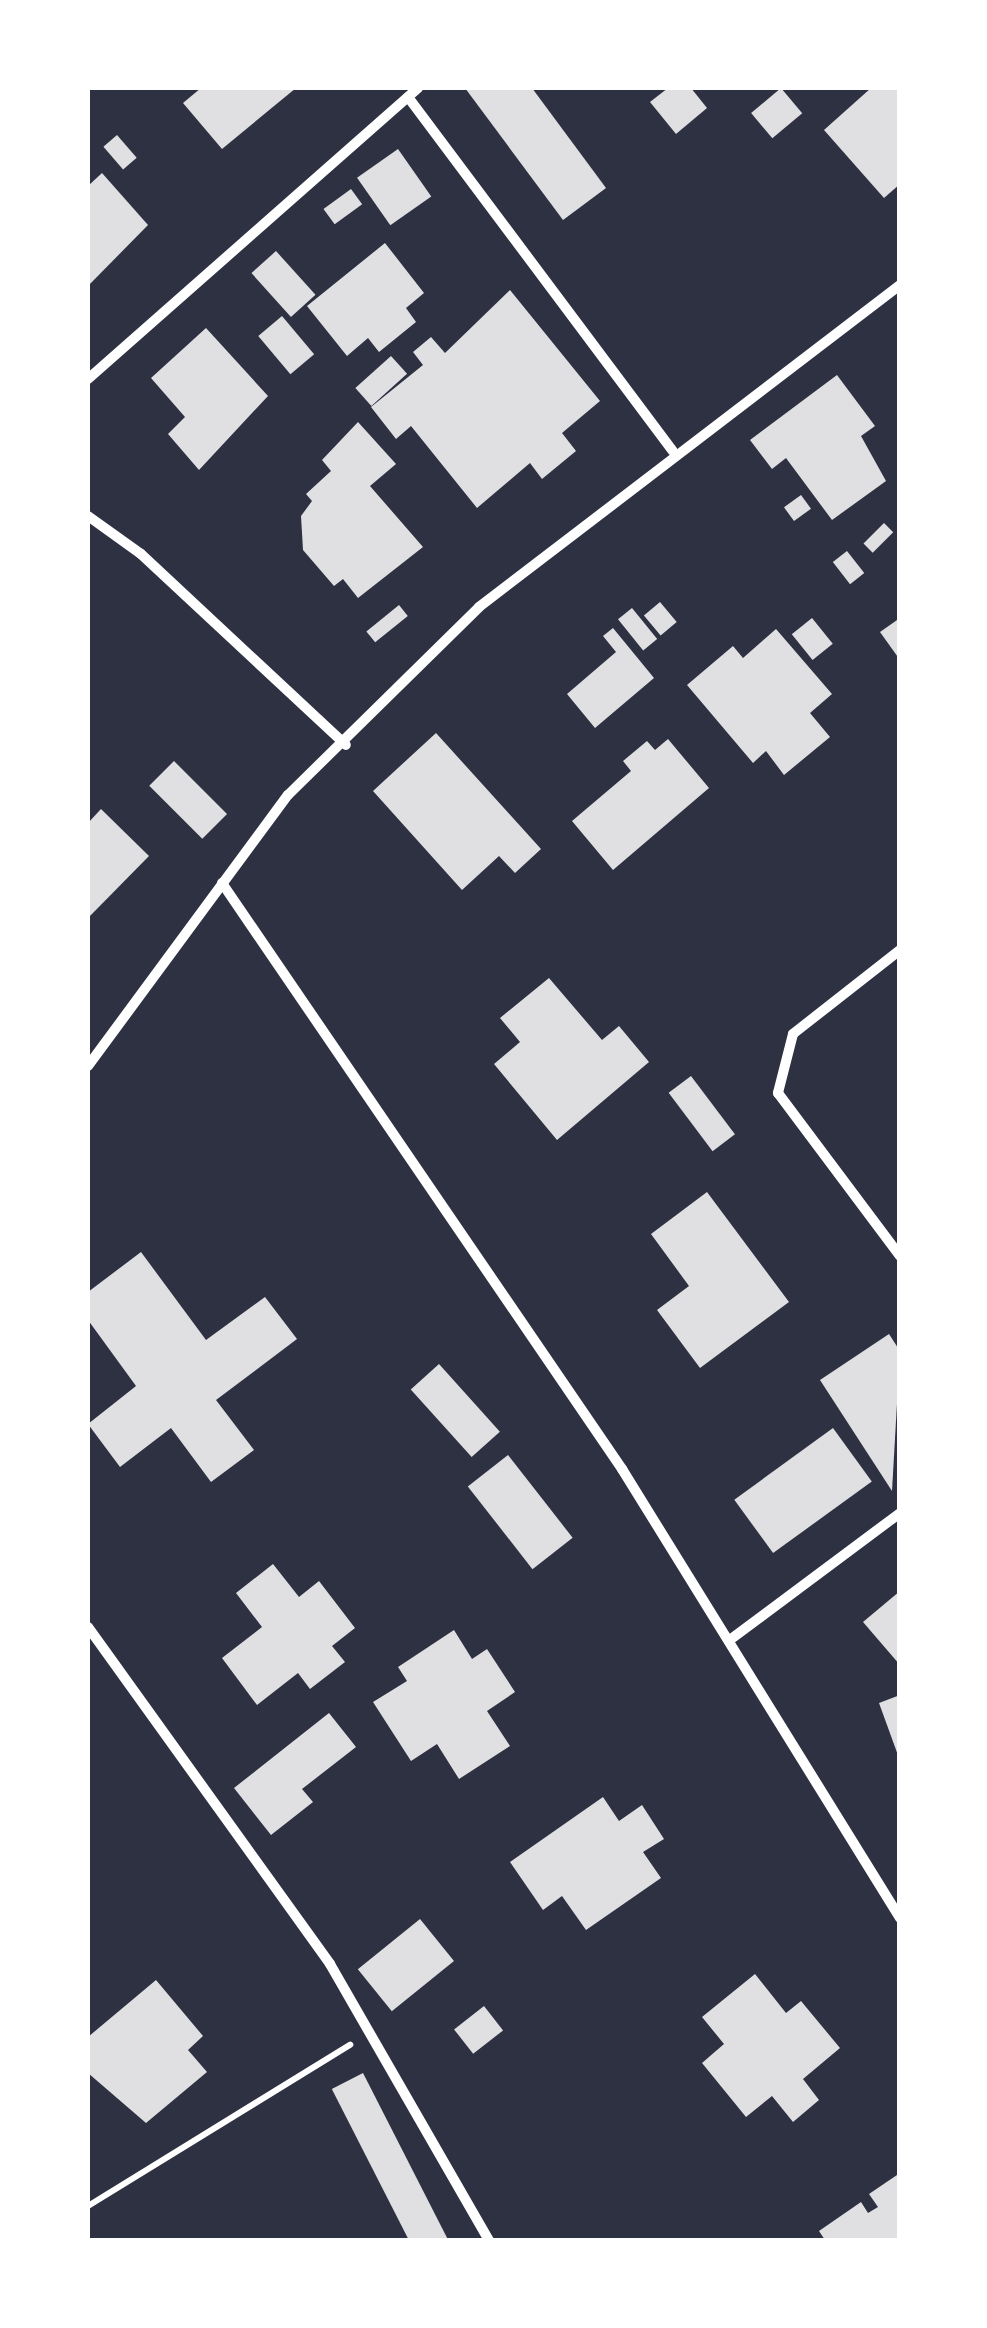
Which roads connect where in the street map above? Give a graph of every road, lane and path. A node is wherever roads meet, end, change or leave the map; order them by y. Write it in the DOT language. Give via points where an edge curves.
graph roads {
  1 [pos="418,88"];
  2 [pos="408,97"];
  3 [pos="900,285"];
  4 [pos="88,379"];
  5 [pos="673,451"];
  6 [pos="88,516"];
  7 [pos="346,746"];
  8 [pos="222,884"];
  9 [pos="900,950"];
  10 [pos="88,1066"];
  11 [pos="900,1256"];
  12 [pos="900,1512"];
  13 [pos="88,1627"];
  14 [pos="730,1639"];
  15 [pos="900,1918"];
  16 [pos="372,2030"];
  17 [pos="88,2206"];
  18 [pos="489,2240"];
  1 -- 2 [label="street"];
  2 -- 4 [label="street"];
  2 -- 5 [label="street"];
  3 -- 5 [label="street"];
  5 -- 7 [label="street" via="479,607"];
  6 -- 7 [label="street" via="141,554"];
  7 -- 8 [label="street" via="288,795"];
  8 -- 10 [label="street"];
  8 -- 14 [label="street" via="422,1164"];
  9 -- 11 [label="street" via="794,1034 778,1093"];
  12 -- 14 [label="street"];
  13 -- 16 [label="street"];
  14 -- 15 [label="street"];
  16 -- 17 [label="path"];
  16 -- 18 [label="street"];
}
